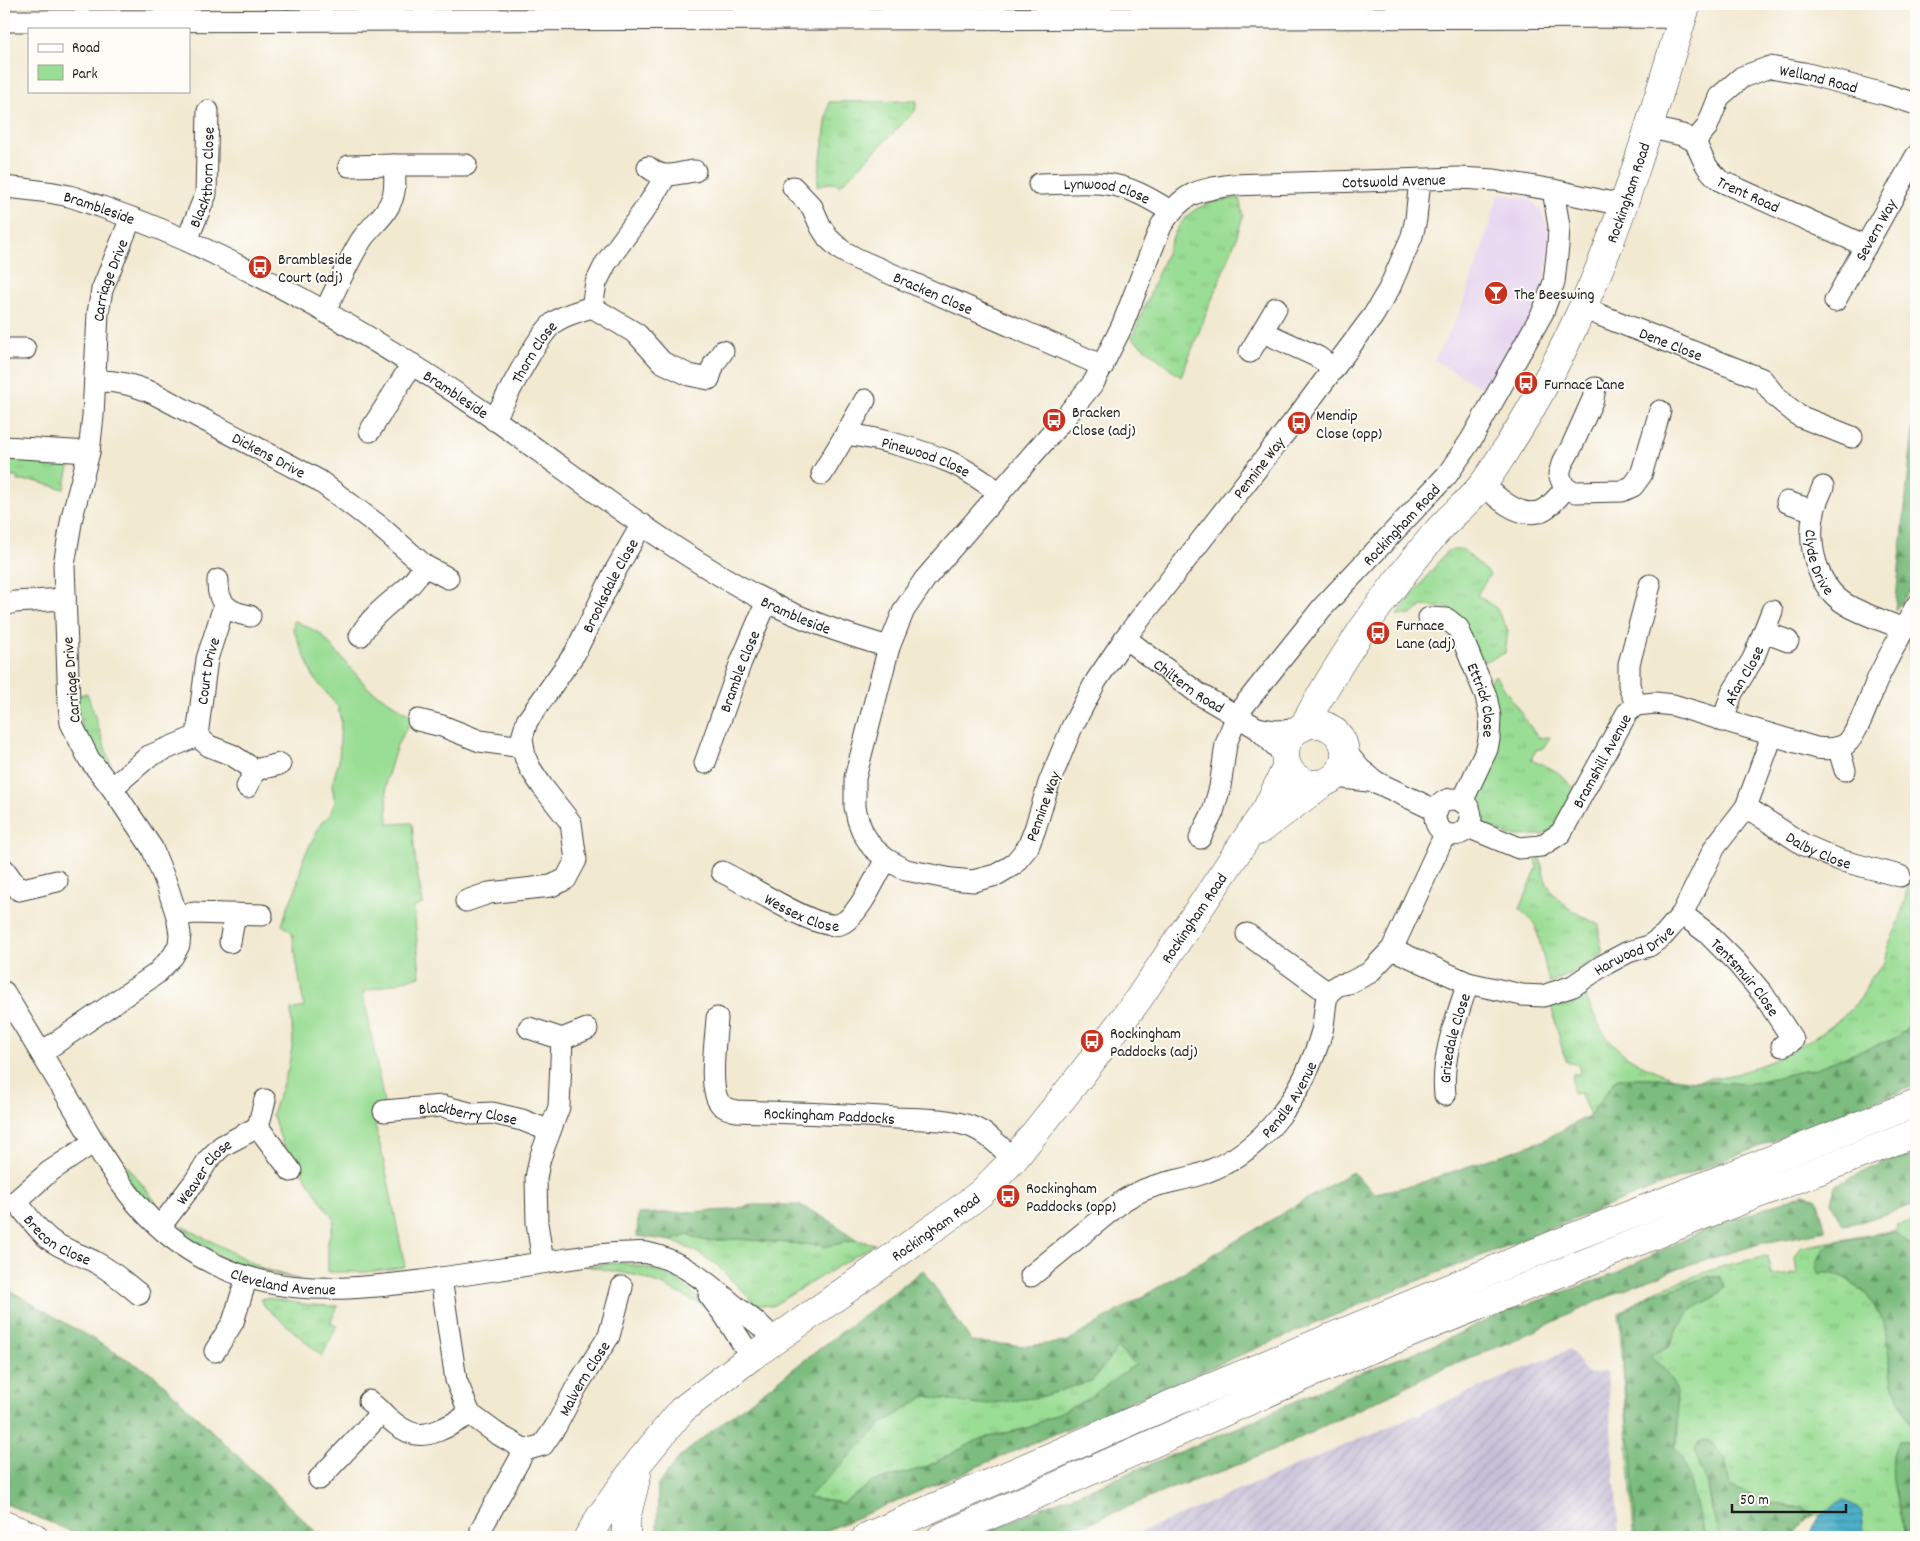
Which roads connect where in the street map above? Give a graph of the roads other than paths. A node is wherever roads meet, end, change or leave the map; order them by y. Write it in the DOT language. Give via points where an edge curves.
graph roads {
  1 [pos="349,11"];
  2 [pos="1029,11"];
  3 [pos="1684,12"];
  4 [pos="4,21"];
  5 [pos="1916,104"];
  6 [pos="208,111"];
  7 [pos="1648,126"];
  8 [pos="1696,141"];
  9 [pos="1916,156"];
  10 [pos="394,165"];
  11 [pos="466,165"];
  12 [pos="349,166"];
  13 [pos="695,171"];
  14 [pos="1420,179"];
  15 [pos="1039,184"];
  16 [pos="4,187"];
  17 [pos="793,187"];
  18 [pos="1553,190"];
  19 [pos="1622,205"];
  20 [pos="1170,212"];
  21 [pos="130,218"];
  22 [pos="188,240"];
  23 [pos="1866,246"];
  24 [pos="1835,301"];
  25 [pos="592,307"];
  26 [pos="1276,308"];
  27 [pos="1582,308"];
  28 [pos="325,311"];
  29 [pos="1263,332"];
  30 [pos="4,349"];
  31 [pos="25,349"];
  32 [pos="723,351"];
  33 [pos="1250,352"];
  34 [pos="412,364"];
  35 [pos="1103,366"];
  36 [pos="1334,369"];
  37 [pos="95,382"];
  38 [pos="1595,388"];
  39 [pos="865,400"];
  40 [pos="1660,411"];
  41 [pos="494,420"];
  42 [pos="370,431"];
  43 [pos="846,434"];
  44 [pos="1852,437"];
  45 [pos="4,447"];
  46 [pos="89,452"];
  47 [pos="822,474"];
  48 [pos="1483,484"];
  49 [pos="1823,487"];
  50 [pos="1565,489"];
  51 [pos="1000,493"];
  52 [pos="1787,502"];
  53 [pos="1814,511"];
  54 [pos="642,524"];
  55 [pos="424,566"];
  56 [pos="448,578"];
  57 [pos="218,580"];
  58 [pos="1650,585"];
  59 [pos="65,600"];
  60 [pos="767,602"];
  61 [pos="4,605"];
  62 [pos="224,606"];
  63 [pos="1916,606"];
  64 [pos="1772,611"];
  65 [pos="250,616"];
  66 [pos="1429,618"];
  67 [pos="1904,629"];
  68 [pos="1764,632"];
  69 [pos="360,636"];
  70 [pos="1125,638"];
  71 [pos="1355,639"];
  72 [pos="1788,641"];
  73 [pos="889,647"];
  74 [pos="1636,705"];
  75 [pos="1237,717"];
  76 [pos="418,720"];
  77 [pos="1723,721"];
  78 [pos="197,736"];
  79 [pos="1772,736"];
  80 [pos="1292,744"];
  81 [pos="522,747"];
  82 [pos="1838,747"];
  83 [pos="1336,762"];
  84 [pos="705,763"];
  85 [pos="280,764"];
  86 [pos="1845,770"];
  87 [pos="112,788"];
  88 [pos="1462,802"];
  89 [pos="1746,807"];
  90 [pos="1437,810"];
  91 [pos="1468,827"];
  92 [pos="1445,834"];
  93 [pos="1200,838"];
  94 [pos="1246,841"];
  95 [pos="886,859"];
  96 [pos="4,869"];
  97 [pos="722,872"];
  98 [pos="1900,876"];
  99 [pos="57,881"];
  100 [pos="466,901"];
  101 [pos="235,914"];
  102 [pos="1682,914"];
  103 [pos="262,915"];
  104 [pos="177,916"];
  105 [pos="1246,934"];
  106 [pos="230,942"];
  107 [pos="1392,949"];
  108 [pos="1468,983"];
  109 [pos="4,992"];
  110 [pos="1328,993"];
  111 [pos="717,1018"];
  112 [pos="529,1028"];
  113 [pos="587,1029"];
  114 [pos="562,1039"];
  115 [pos="1782,1046"];
  116 [pos="41,1053"];
  117 [pos="1445,1095"];
  118 [pos="265,1100"];
  119 [pos="1916,1103"];
  120 [pos="384,1111"];
  121 [pos="258,1126"];
  122 [pos="550,1131"];
  123 [pos="1916,1133"];
  124 [pos="94,1142"];
  125 [pos="1014,1159"];
  126 [pos="291,1171"];
  127 [pos="160,1227"];
  128 [pos="544,1262"];
  129 [pos="697,1276"];
  130 [pos="1031,1276"];
  131 [pos="247,1277"];
  132 [pos="441,1278"];
  133 [pos="622,1287"];
  134 [pos="139,1294"];
  135 [pos="774,1341"];
  136 [pos="215,1351"];
  137 [pos="750,1357"];
  138 [pos="470,1414"];
  139 [pos="522,1448"];
  140 [pos="640,1461"];
  141 [pos="319,1479"];
  142 [pos="4,1526"];
  143 [pos="480,1529"];
  144 [pos="34,1537"];
  145 [pos="588,1537"];
  146 [pos="626,1537"];
  147 [pos="866,1537"];
  148 [pos="941,1537"];
  1 -- 2 [label="street"];
  1 -- 4 [label="street"];
  2 -- 3 [label="street" via="1674,17"];
  3 -- 7 [label="main road, Rockingham Road"];
  5 -- 8 [label="street, Welland Road" via="1804,73 1770,67 1742,77 1719,97 1708,127"];
  6 -- 22 [label="street, Blackthorn Close" via="206,194"];
  7 -- 8 [label="street"];
  7 -- 19 [label="main road, Rockingham Road"];
  8 -- 23 [label="street, Trent Road" via="1706,166 1722,182"];
  9 -- 23 [label="street, Severn Way"];
  10 -- 11 [label="street"];
  10 -- 12 [label="street"];
  10 -- 28 [label="street" via="392,200 362,240"];
  13 -- 25 [label="street" via="656,172 650,202 606,263 596,283"];
  14 -- 18 [label="street, Cotswold Avenue" via="1495,180"];
  14 -- 20 [label="street, Cotswold Avenue" via="1205,188 1186,197"];
  14 -- 36 [label="street, Pennine Way" via="1416,219 1406,254 1373,316"];
  15 -- 20 [label="street, Lynwood Close" via="1107,184 1152,200"];
  16 -- 21 [label="street, Brambleside" via="70,197"];
  17 -- 35 [label="street, Bracken Close" via="812,207 828,238 841,250"];
  18 -- 19 [label="street, Cotswold Avenue"];
  18 -- 75 [label="street, Rockingham Road" via="1559,226 1554,282 1543,312 1471,440 1447,475 1322,608"];
  19 -- 27 [label="main road, Rockingham Road"];
  20 -- 35 [label="street, Pennine Way" via="1161,226"];
  21 -- 22 [label="street, Brambleside"];
  21 -- 37 [label="street, Carriage Drive" via="102,290"];
  22 -- 28 [label="street, Brambleside"];
  23 -- 24 [label="street, Severn Way"];
  25 -- 32 [label="street" via="637,334 662,362 710,386 714,364"];
  25 -- 41 [label="street, Thorn Close" via="555,322 539,340"];
  26 -- 29 [label="street"];
  27 -- 44 [label="street, Dene Close" via="1766,379 1776,397 1799,416"];
  27 -- 48 [label="main road, Rockingham Road" via="1531,407"];
  28 -- 34 [label="street, Brambleside"];
  29 -- 33 [label="street"];
  29 -- 36 [label="street" via="1318,357"];
  30 -- 31 [label="street"];
  34 -- 41 [label="street, Brambleside"];
  34 -- 42 [label="street"];
  35 -- 51 [label="street, Pennine Way" via="1094,382"];
  36 -- 70 [label="street, Pennine Way"];
  37 -- 46 [label="street, Carriage Drive"];
  37 -- 55 [label="street, Dickens Drive" via="108,380 131,384 152,393 318,480 378,525"];
  38 -- 50 [label="street" via="1559,474"];
  39 -- 43 [label="street"];
  40 -- 50 [label="street" via="1641,475 1633,486 1622,491 1576,492"];
  41 -- 54 [label="street, Brambleside"];
  43 -- 47 [label="street"];
  43 -- 51 [label="street, Pinewood Close" via="880,440 951,462"];
  45 -- 46 [label="street"];
  46 -- 59 [label="street, Carriage Drive" via="70,525 64,565"];
  48 -- 50 [label="street" via="1494,496 1512,507 1538,512 1553,503"];
  48 -- 71 [label="main road, Rockingham Road" via="1435,534"];
  49 -- 53 [label="street, Clyde Drive"];
  51 -- 73 [label="street, Pennine Way" via="925,579 904,610"];
  52 -- 53 [label="street, Clyde Drive"];
  53 -- 67 [label="street, Clyde Drive" via="1813,552 1818,571 1829,590 1846,604"];
  54 -- 60 [label="street, Brambleside"];
  54 -- 81 [label="street, Brooksdale Close" via="613,574 586,652 526,721"];
  55 -- 56 [label="street, Dickens Drive"];
  55 -- 69 [label="street" via="408,587 372,618"];
  57 -- 62 [label="street"];
  58 -- 74 [label="street" via="1629,664 1629,685"];
  59 -- 61 [label="street"];
  59 -- 87 [label="street, Carriage Drive" via="71,723 89,759"];
  60 -- 73 [label="street, Brambleside" via="811,622"];
  60 -- 84 [label="street, Bramble Close" via="741,662 721,746"];
  62 -- 65 [label="street"];
  62 -- 78 [label="street, Court Drive" via="207,659"];
  63 -- 67 [label="street"];
  64 -- 68 [label="street, Afan Close"];
  66 -- 88 [label="street, Ettrick Close" via="1446,619 1458,628 1486,696 1490,716 1487,749"];
  67 -- 82 [label="street" via="1857,728 1847,743"];
  68 -- 72 [label="street, Afan Close"];
  68 -- 77 [label="street, Afan Close" via="1753,659 1732,693"];
  70 -- 75 [label="street, Chiltern Road" via="1199,694"];
  70 -- 95 [label="street, Pennine Way" via="1096,681 1072,727 1049,783 1036,830 1028,847 1013,865 996,875 973,881 906,870"];
  71 -- 80 [label="main road, Rockingham Road"];
  71 -- 83 [label="main road, Rockingham Road" via="1337,702"];
  73 -- 95 [label="street, Pennine Way" via="855,778 855,807 863,833 872,847"];
  74 -- 77 [label="street, Bramshill Avenue" via="1673,705"];
  74 -- 91 [label="street, Bramshill Avenue" via="1620,723 1561,833 1541,846 1519,848"];
  75 -- 80 [label="street, Chiltern Road"];
  75 -- 93 [label="street, Rockingham Road" via="1226,744 1213,812"];
  76 -- 81 [label="street" via="480,741"];
  77 -- 79 [label="street, Bramshill Avenue"];
  78 -- 85 [label="street" via="210,746 232,755 251,778"];
  78 -- 87 [label="street" via="149,756"];
  79 -- 82 [label="street, Bramshill Avenue" via="1816,748"];
  79 -- 89 [label="street, Harwood Drive"];
  80 -- 83 [label="main road" via="1313,724 1333,729"];
  80 -- 83 [label="main road" via="1293,775 1301,782 1311,785"];
  80 -- 94 [label="main road, Rockingham Road" via="1267,808"];
  81 -- 100 [label="street" via="530,768 571,823 576,860 566,879 551,886 489,893"];
  82 -- 86 [label="street"];
  83 -- 90 [label="street" via="1360,769 1376,782"];
  83 -- 94 [label="main road, Rockingham Road"];
  87 -- 104 [label="street, Carriage Drive" via="152,848"];
  88 -- 90 [label="street" via="1447,800"];
  88 -- 91 [label="street" via="1470,813"];
  89 -- 98 [label="street, Dalby Close" via="1804,845 1838,860"];
  89 -- 102 [label="street, Harwood Drive" via="1714,847"];
  90 -- 92 [label="street" via="1435,819"];
  91 -- 92 [label="street" via="1456,835"];
  92 -- 107 [label="street"];
  94 -- 125 [label="main road, Rockingham Road" via="1137,1001"];
  95 -- 97 [label="street, Wessex Close" via="851,916 840,924 825,924 806,917"];
  96 -- 99 [label="street" via="18,899"];
  101 -- 103 [label="street"];
  101 -- 104 [label="street"];
  101 -- 106 [label="street"];
  102 -- 108 [label="street, Harwood Drive" via="1664,935 1649,946 1628,952 1573,986 1543,996 1522,995"];
  102 -- 115 [label="street, Tentsmuir Close" via="1707,933 1763,994 1793,1040"];
  104 -- 116 [label="street, Carriage Drive" via="178,945 173,956 156,974"];
  105 -- 110 [label="street"];
  107 -- 108 [label="street, Harwood Drive"];
  107 -- 110 [label="street" via="1369,973"];
  108 -- 117 [label="street, Grizedale Close" via="1450,1039"];
  109 -- 116 [label="street, Cleveland Avenue"];
  110 -- 130 [label="street, Pendle Avenue" via="1322,1030 1299,1090 1281,1116 1257,1140 1236,1159 1206,1172 1141,1190 1124,1200"];
  111 -- 125 [label="street, Rockingham Paddocks" via="715,1091 718,1102 725,1108 958,1123 984,1134"];
  112 -- 114 [label="street"];
  113 -- 114 [label="street"];
  114 -- 122 [label="street" via="559,1107"];
  116 -- 124 [label="street, Cleveland Avenue"];
  118 -- 121 [label="street"];
  119 -- 147 [label="main road" via="1568,1239 1178,1401"];
  120 -- 122 [label="street, Blackberry Close" via="442,1106 473,1114 492,1113"];
  121 -- 126 [label="street"];
  121 -- 127 [label="street, Weaver Close" via="222,1146 208,1160"];
  122 -- 128 [label="street" via="540,1158 535,1193"];
  123 -- 148 [label="main road" via="1319,1370"];
  124 -- 127 [label="street, Cleveland Avenue" via="122,1186"];
  124 -- 134 [label="street, Brecon Close" via="49,1172 16,1201 35,1226 50,1239 94,1261"];
  125 -- 135 [label="main road, Rockingham Road" via="981,1193 952,1215"];
  127 -- 131 [label="street, Cleveland Avenue" via="198,1256"];
  128 -- 129 [label="street, Cleveland Avenue" via="606,1253 646,1253 686,1268"];
  128 -- 132 [label="street, Cleveland Avenue"];
  129 -- 135 [label="street, Cleveland Avenue" via="717,1289"];
  129 -- 137 [label="street, Cleveland Avenue"];
  131 -- 132 [label="street, Cleveland Avenue" via="278,1285 339,1289"];
  131 -- 136 [label="street" via="233,1322"];
  132 -- 138 [label="street" via="456,1380"];
  133 -- 139 [label="street, Malvern Close" via="610,1336 577,1386 556,1426 542,1444"];
  135 -- 137 [label="main road, Rockingham Road"];
  137 -- 140 [label="main road, Rockingham Road" via="682,1410"];
  138 -- 139 [label="street"];
  138 -- 141 [label="street" via="429,1435 414,1434 375,1407"];
  139 -- 143 [label="street" via="521,1457"];
  140 -- 145 [label="main road, Rockingham Road"];
  140 -- 146 [label="main road, Rockingham Road" via="626,1520"];
  142 -- 144 [label="main road"];
}
